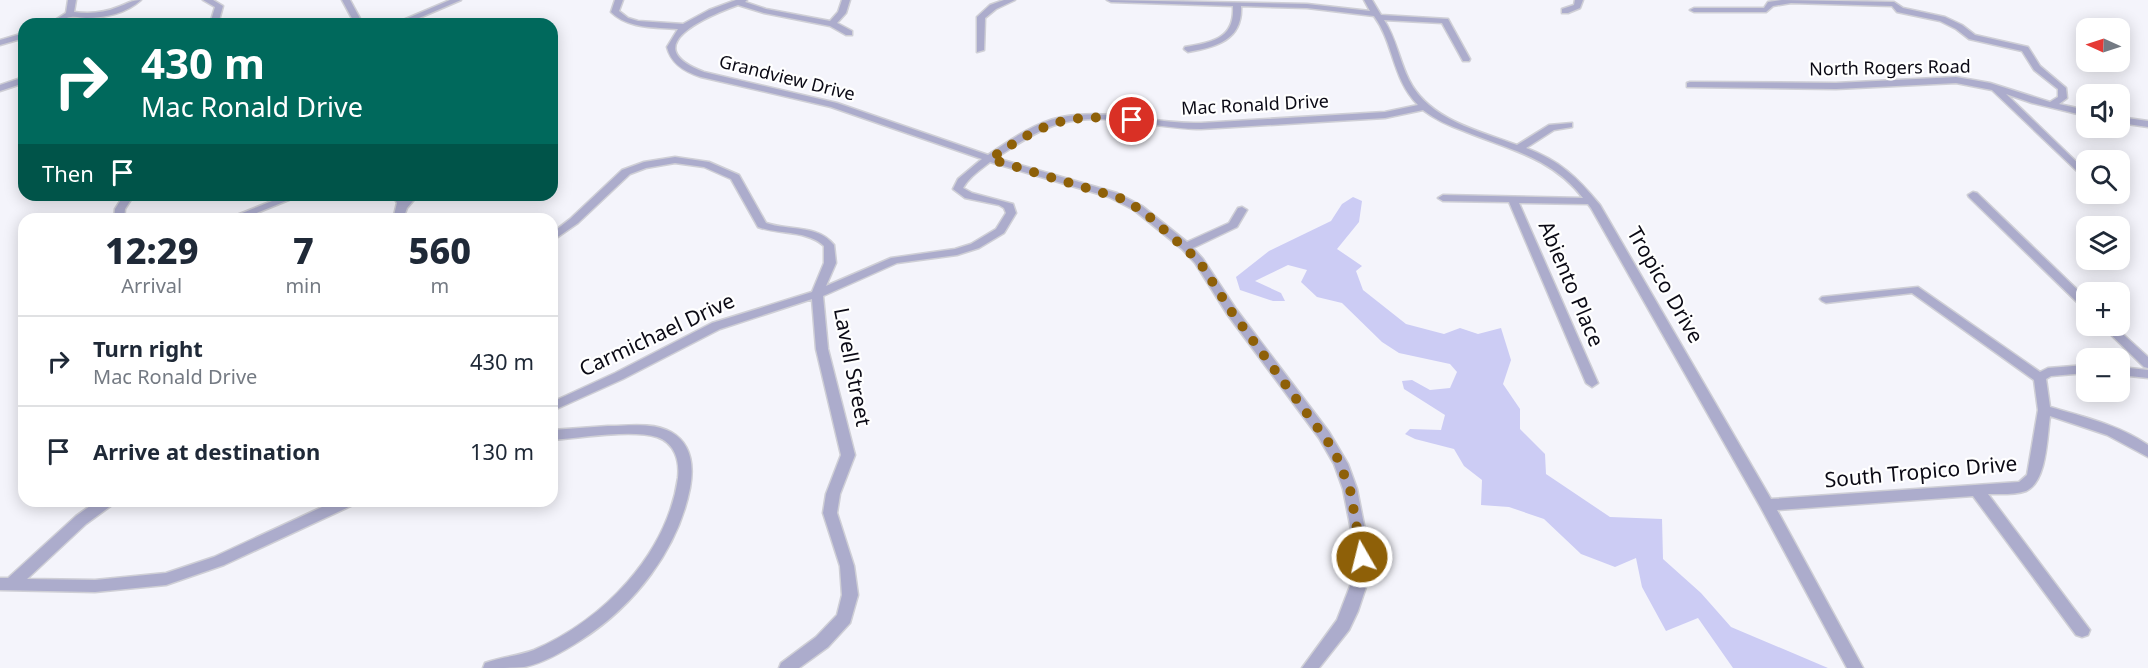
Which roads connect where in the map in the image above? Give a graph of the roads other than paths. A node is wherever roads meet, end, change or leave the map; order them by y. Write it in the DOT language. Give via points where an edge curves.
graph roads {
  1 [pos="72,0"];
  2 [pos="137,0"];
  3 [pos="207,0"];
  4 [pos="346,0"];
  5 [pos="457,0"];
  6 [pos="619,0"];
  7 [pos="846,0"];
  8 [pos="1011,0"];
  9 [pos="1111,0"];
  10 [pos="1368,0"];
  11 [pos="1579,0"];
  12 [pos="740,1"];
  13 [pos="1237,5"];
  14 [pos="1694,10"];
  15 [pos="1565,11"];
  16 [pos="70,14"];
  17 [pos="1378,16"];
  18 [pos="63,18"];
  19 [pos="216,18"];
  20 [pos="356,18"];
  21 [pos="413,18"];
  22 [pos="832,24"];
  23 [pos="684,27"];
  24 [pos="849,33"];
  25 [pos="18,37"];
  26 [pos="0,44"];
  27 [pos="1188,49"];
  28 [pos="980,50"];
  29 [pos="1466,59"];
  30 [pos="18,82"];
  31 [pos="1690,85"];
  32 [pos="1993,87"];
  33 [pos="0,88"];
  34 [pos="2051,105"];
  35 [pos="1425,107"];
  36 [pos="2076,111"];
  37 [pos="2130,121"];
  38 [pos="1569,124"];
  39 [pos="2148,124"];
  40 [pos="1517,149"];
  41 [pos="990,159"];
  42 [pos="2076,164"];
  43 [pos="1973,195"];
  44 [pos="1443,198"];
  45 [pos="1513,200"];
  46 [pos="280,201"];
  47 [pos="402,201"];
  48 [pos="408,201"];
  49 [pos="1591,201"];
  50 [pos="402,207"];
  51 [pos="1242,210"];
  52 [pos="248,213"];
  53 [pos="400,213"];
  54 [pos="558,233"];
  55 [pos="1186,247"];
  56 [pos="817,294"];
  57 [pos="2076,294"];
  58 [pos="1826,299"];
  59 [pos="2119,336"];
  60 [pos="2148,364"];
  61 [pos="2076,370"];
  62 [pos="2130,372"];
  63 [pos="2148,374"];
  64 [pos="2040,378"];
  65 [pos="1593,383"];
  66 [pos="558,404"];
  67 [pos="2044,410"];
  68 [pos="558,435"];
  69 [pos="2148,452"];
  70 [pos="1978,492"];
  71 [pos="1767,504"];
  72 [pos="99,507"];
  73 [pos="335,507"];
  74 [pos="6,584"];
  75 [pos="2082,630"];
  76 [pos="491,668"];
  77 [pos="787,668"];
  78 [pos="1310,668"];
  79 [pos="1856,668"];
  1 -- 16 [label="street"];
  2 -- 16 [label="street" via="103,14"];
  3 -- 19 [label="street" via="219,6"];
  4 -- 20 [label="street"];
  5 -- 21 [label="street"];
  6 -- 23 [label="street" via="615,12 626,20"];
  7 -- 22 [label="street" via="842,13"];
  8 -- 28 [label="street" via="981,16"];
  9 -- 13 [label="street"];
  10 -- 17 [label="street, Tropico Drive"];
  11 -- 15 [label="street" via="1577,6"];
  12 -- 22 [label="street" via="764,11"];
  12 -- 23 [label="street"];
  13 -- 17 [label="street" via="1307,6"];
  13 -- 27 [label="street" via="1237,20 1228,34 1207,46"];
  14 -- 34 [label="street" via="1766,10 1771,4 1791,1 1894,4 1900,10 1942,19 1972,37 2025,49 2037,68 2062,88 2063,98"];
  16 -- 18 [label="street"];
  17 -- 29 [label="street" via="1445,21"];
  17 -- 35 [label="street, Tropico Drive" via="1402,77"];
  22 -- 24 [label="street"];
  23 -- 41 [label="street, Grandview Drive" via="674,39 671,51 678,62 694,71 834,105"];
  25 -- 26 [label="street"];
  30 -- 33 [label="street"];
  31 -- 32 [label="street, North Rogers Road" via="1836,86 1956,80"];
  32 -- 34 [label="street, North Rogers Road"];
  32 -- 42 [label="street"];
  34 -- 36 [label="street, North Rogers Road"];
  35 -- 40 [label="street, Tropico Drive"];
  35 -- 41 [label="street, Mac Ronald Drive" via="1384,115 1216,125 1169,125 1094,117 1064,120 1040,127"];
  37 -- 39 [label="street"];
  38 -- 40 [label="street" via="1552,127"];
  40 -- 49 [label="street, Tropico Drive" via="1557,167"];
  41 -- 55 [label="street" via="1123,199"];
  41 -- 56 [label="street, Lavell Street" via="964,176 958,186 965,194 1009,206 1009,220 1000,231 966,249 895,260"];
  43 -- 57 [label="street"];
  44 -- 45 [label="street, Abiento Place"];
  45 -- 49 [label="street, Abiento Place"];
  45 -- 65 [label="street, Abiento Place"];
  46 -- 52 [label="street"];
  47 -- 50 [label="street"];
  48 -- 50 [label="street"];
  49 -- 71 [label="street, Tropico Drive"];
  50 -- 53 [label="street"];
  51 -- 55 [label="street" via="1233,225"];
  54 -- 56 [label="street" via="631,170 675,160 706,164 735,177 762,225 827,241 830,262"];
  55 -- 78 [label="street" via="1324,435 1348,483 1361,545 1360,581 1342,625"];
  56 -- 66 [label="street, Carmichael Drive" via="716,326"];
  56 -- 77 [label="street, Lavell Street" via="822,349 848,455 830,513 848,566 850,595 844,618 822,642"];
  58 -- 64 [label="street" via="1914,289"];
  59 -- 60 [label="street"];
  61 -- 64 [label="street" via="2048,372"];
  62 -- 63 [label="street"];
  64 -- 67 [label="street, South Tropico Drive"];
  67 -- 69 [label="street" via="2102,428"];
  67 -- 70 [label="street, South Tropico Drive" via="2034,476 2029,483"];
  68 -- 76 [label="street" via="619,431 668,437 679,447 685,466 673,520 662,547 601,617 531,658"];
  70 -- 71 [label="street, South Tropico Drive"];
  70 -- 75 [label="street"];
  71 -- 79 [label="street, Tropico Drive"];
  72 -- 74 [label="street"];
  73 -- 74 [label="street" via="219,561 166,579 95,585"];
}
